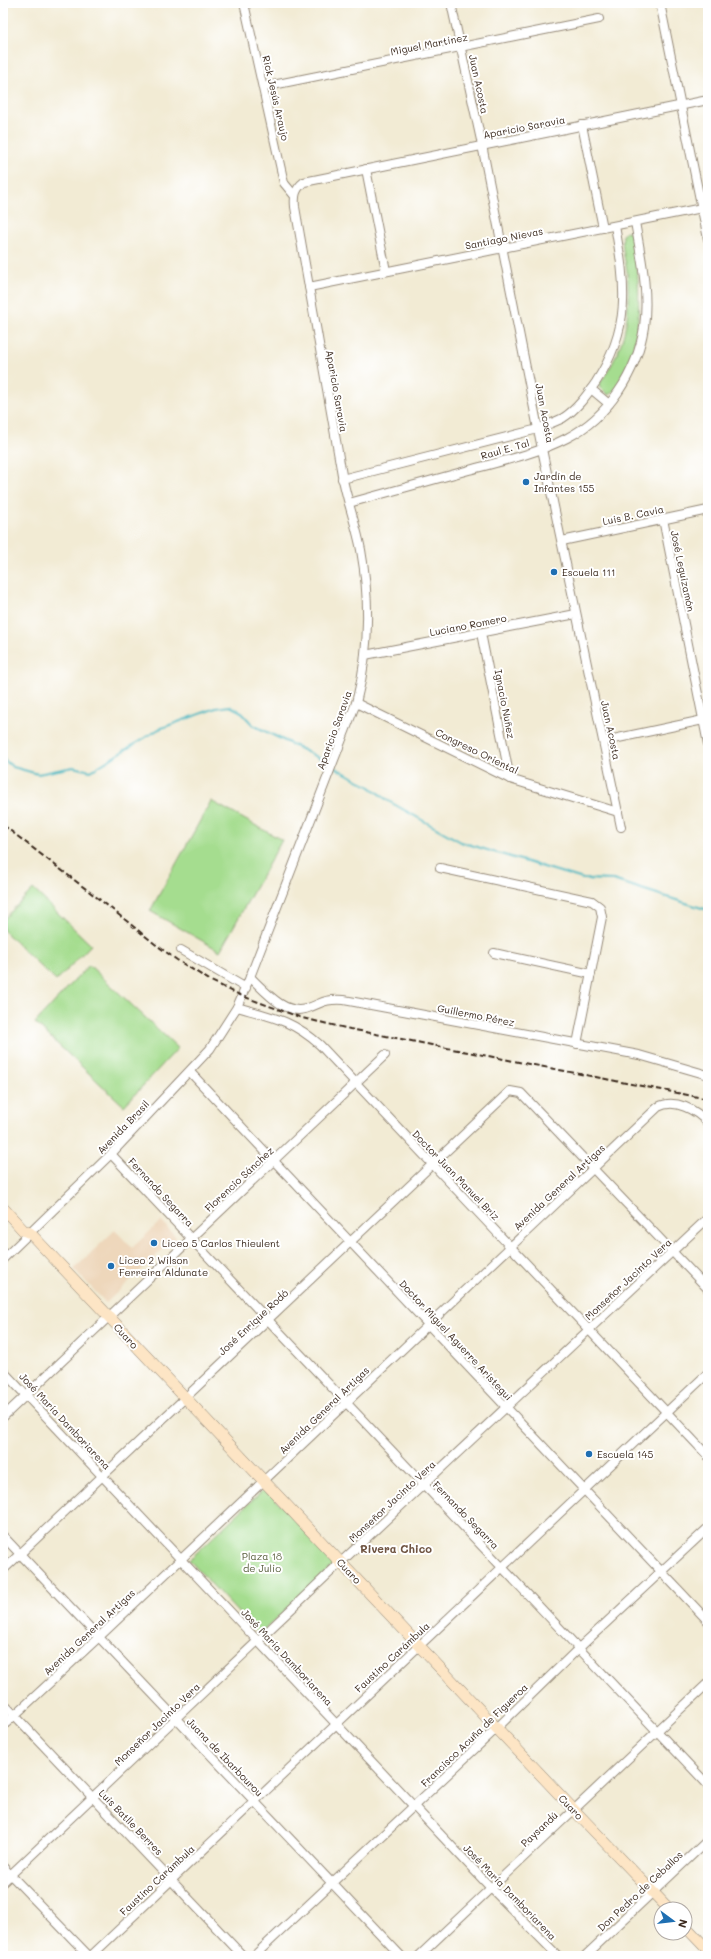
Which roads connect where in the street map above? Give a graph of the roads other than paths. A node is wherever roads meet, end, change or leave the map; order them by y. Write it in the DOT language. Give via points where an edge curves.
graph roads {
  1 [pos="244,3"];
  2 [pos="451,3"];
  3 [pos="660,3"];
  4 [pos="599,20"];
  5 [pos="461,48"];
  6 [pos="263,87"];
  7 [pos="708,100"];
  8 [pos="681,106"];
  9 [pos="582,125"];
  10 [pos="482,145"];
  11 [pos="366,169"];
  12 [pos="294,195"];
  13 [pos="702,208"];
  14 [pos="635,222"];
  15 [pos="615,226"];
  16 [pos="603,228"];
  17 [pos="708,239"];
  18 [pos="501,248"];
  19 [pos="386,272"];
  20 [pos="309,287"];
  21 [pos="591,388"];
  22 [pos="609,404"];
  23 [pos="538,429"];
  24 [pos="542,449"];
  25 [pos="342,479"];
  26 [pos="349,503"];
  27 [pos="708,510"];
  28 [pos="663,519"];
  29 [pos="562,541"];
  30 [pos="576,614"];
  31 [pos="481,632"];
  32 [pos="365,656"];
  33 [pos="356,703"];
  34 [pos="706,720"];
  35 [pos="604,741"];
  36 [pos="708,744"];
  37 [pos="510,779"];
  38 [pos="618,812"];
  39 [pos="621,827"];
  40 [pos="440,868"];
  41 [pos="181,950"];
  42 [pos="494,953"];
  43 [pos="591,974"];
  44 [pos="250,978"];
  45 [pos="246,988"];
  46 [pos="242,996"];
  47 [pos="237,1007"];
  48 [pos="577,1044"];
  49 [pos="385,1055"];
  50 [pos="190,1072"];
  51 [pos="708,1075"];
  52 [pos="355,1084"];
  53 [pos="708,1123"];
  54 [pos="111,1154"];
  55 [pos="273,1160"];
  56 [pos="432,1166"];
  57 [pos="593,1168"];
  58 [pos="3,1200"];
  59 [pos="3,1208"];
  60 [pos="708,1218"];
  61 [pos="30,1233"];
  62 [pos="190,1238"];
  63 [pos="350,1243"];
  64 [pos="510,1247"];
  65 [pos="672,1252"];
  66 [pos="3,1259"];
  67 [pos="708,1289"];
  68 [pos="108,1318"];
  69 [pos="268,1321"];
  70 [pos="428,1325"];
  71 [pos="588,1329"];
  72 [pos="3,1371"];
  73 [pos="708,1373"];
  74 [pos="26,1395"];
  75 [pos="185,1398"];
  76 [pos="346,1403"];
  77 [pos="506,1408"];
  78 [pos="667,1413"];
  79 [pos="3,1417"];
  80 [pos="708,1456"];
  81 [pos="103,1476"];
  82 [pos="264,1481"];
  83 [pos="424,1485"];
  84 [pos="584,1490"];
  85 [pos="708,1528"];
  86 [pos="3,1536"];
  87 [pos="20,1554"];
  88 [pos="181,1559"];
  89 [pos="340,1562"];
  90 [pos="502,1567"];
  91 [pos="3,1570"];
  92 [pos="662,1572"];
  93 [pos="708,1621"];
  94 [pos="99,1637"];
  95 [pos="259,1641"];
  96 [pos="419,1646"];
  97 [pos="579,1648"];
  98 [pos="708,1683"];
  99 [pos="3,1703"];
  100 [pos="14,1715"];
  101 [pos="176,1720"];
  102 [pos="336,1723"];
  103 [pos="3,1726"];
  104 [pos="497,1728"];
  105 [pos="658,1730"];
  106 [pos="708,1784"];
  107 [pos="94,1798"];
  108 [pos="254,1801"];
  109 [pos="415,1806"];
  110 [pos="574,1810"];
  111 [pos="708,1840"];
  112 [pos="3,1867"];
  113 [pos="11,1875"];
  114 [pos="172,1879"];
  115 [pos="3,1882"];
  116 [pos="332,1884"];
  117 [pos="491,1888"];
  118 [pos="653,1892"];
  119 [pos="661,1901"];
  120 [pos="693,1934"];
  121 [pos="708,1950"];
  122 [pos="90,1956"];
  123 [pos="243,1956"];
  124 [pos="254,1956"];
  125 [pos="401,1956"];
  126 [pos="420,1956"];
  127 [pos="558,1956"];
  128 [pos="585,1956"];
  1 -- 6 [label="street, Rick Jesús Araujo"];
  2 -- 5 [label="street, Juan Acosta"];
  3 -- 8 [label="street"];
  4 -- 5 [label="street, Miguel Martínez"];
  5 -- 6 [label="street, Miguel Martínez"];
  5 -- 10 [label="street, Juan Acosta"];
  6 -- 12 [label="street, Rick Jesús Araujo" via="284,183"];
  7 -- 8 [label="street, Aparicio Saravia"];
  8 -- 9 [label="street, Aparicio Saravia"];
  8 -- 13 [label="street"];
  9 -- 10 [label="street, Aparicio Saravia"];
  9 -- 16 [label="street"];
  10 -- 11 [label="street, Aparicio Saravia"];
  10 -- 18 [label="street, Juan Acosta"];
  11 -- 12 [label="street, Aparicio Saravia" via="304,182"];
  11 -- 19 [label="street"];
  12 -- 20 [label="street, Aparicio Saravia"];
  13 -- 14 [label="street, Santiago Nievas"];
  13 -- 17 [label="street"];
  14 -- 15 [label="street, Santiago Nievas"];
  14 -- 22 [label="street, Raul E. Tal" via="644,284 644,327 631,371"];
  15 -- 16 [label="street, Santiago Nievas"];
  15 -- 21 [label="street, Raul E. Tal" via="622,265 623,306 620,328 613,352"];
  16 -- 18 [label="street, Santiago Nievas"];
  18 -- 19 [label="street, Santiago Nievas"];
  18 -- 23 [label="street, Juan Acosta"];
  19 -- 20 [label="street, Santiago Nievas"];
  20 -- 25 [label="street, Aparicio Saravia"];
  21 -- 22 [label="street"];
  21 -- 23 [label="street, Raul E. Tal" via="582,401 563,418"];
  22 -- 24 [label="street, Raul E. Tal" via="572,435"];
  23 -- 24 [label="street, Juan Acosta"];
  23 -- 25 [label="street, Raul E. Tal"];
  24 -- 26 [label="street, Raul E. Tal"];
  24 -- 29 [label="street, Juan Acosta"];
  25 -- 26 [label="street, Aparicio Saravia"];
  26 -- 32 [label="street, Aparicio Saravia" via="364,572 367,615"];
  27 -- 28 [label="street, Luis B. Cavia"];
  28 -- 29 [label="street, Luis B. Cavia"];
  28 -- 34 [label="street, José Leguizamón"];
  29 -- 30 [label="street, Juan Acosta"];
  30 -- 31 [label="street, Luciano Romero"];
  30 -- 35 [label="street, Juan Acosta"];
  31 -- 32 [label="street, Luciano Romero"];
  31 -- 37 [label="street, Ignacio Nuñez"];
  32 -- 33 [label="street, Aparicio Saravia"];
  33 -- 37 [label="street, Congreso Oriental"];
  33 -- 44 [label="street, Aparicio Saravia"];
  34 -- 35 [label="street"];
  34 -- 36 [label="street, José Leguizamón"];
  35 -- 38 [label="street, Juan Acosta"];
  37 -- 38 [label="street, Congreso Oriental"];
  38 -- 39 [label="street, Juan Acosta"];
  40 -- 43 [label="street" via="592,901 600,907 602,917"];
  41 -- 45 [label="street"];
  42 -- 43 [label="street"];
  43 -- 48 [label="street"];
  44 -- 45 [label="street, Aparicio Saravia"];
  44 -- 48 [label="street, Guillermo Pérez" via="274,999 294,1010 325,1000 344,1000"];
  45 -- 46 [label="street, Aparicio Saravia"];
  46 -- 47 [label="street, Avenida Brasil"];
  47 -- 50 [label="street, Avenida Brasil" via="210,1049"];
  47 -- 52 [label="street, Doctor Juan Manuel Briz" via="286,1021 306,1032"];
  48 -- 51 [label="street, Guillermo Pérez" via="640,1055"];
  49 -- 52 [label="street, Florencio Sánchez"];
  50 -- 54 [label="street, Avenida Brasil"];
  50 -- 55 [label="street, Doctor Miguel Aguerre Aristegui"];
  52 -- 55 [label="street, Florencio Sánchez"];
  52 -- 56 [label="street, Doctor Juan Manuel Briz"];
  53 -- 57 [label="street, Avenida General Artigas" via="684,1106 669,1102 658,1107"];
  54 -- 61 [label="street, Avenida Brasil"];
  54 -- 62 [label="street, Fernando Segarra"];
  55 -- 62 [label="street, Florencio Sánchez"];
  55 -- 63 [label="street, Doctor Miguel Aguerre Aristegui"];
  56 -- 57 [label="street, José Enrique Rodó" via="506,1094 517,1091"];
  56 -- 63 [label="street, José Enrique Rodó"];
  56 -- 64 [label="street, Doctor Juan Manuel Briz"];
  57 -- 64 [label="street, Avenida General Artigas"];
  57 -- 65 [label="street"];
  58 -- 61 [label="street, Cuaro" via="27,1226"];
  59 -- 61 [label="street, Cuaro" via="23,1230"];
  60 -- 65 [label="street, Monseñor Jacinto Vera"];
  61 -- 66 [label="street, Avenida Brasil"];
  61 -- 68 [label="street, Cuaro"];
  62 -- 68 [label="street, Florencio Sánchez"];
  62 -- 69 [label="street, Fernando Segarra"];
  63 -- 69 [label="street, José Enrique Rodó"];
  63 -- 70 [label="street, Doctor Miguel Aguerre Aristegui"];
  64 -- 70 [label="street, Avenida General Artigas"];
  64 -- 71 [label="street, Doctor Juan Manuel Briz"];
  65 -- 67 [label="street"];
  65 -- 71 [label="street, Monseñor Jacinto Vera"];
  68 -- 74 [label="street, Florencio Sánchez"];
  68 -- 75 [label="street, Cuaro"];
  69 -- 75 [label="street, José Enrique Rodó"];
  69 -- 76 [label="street, Fernando Segarra"];
  70 -- 76 [label="street, Avenida General Artigas"];
  70 -- 77 [label="street, Doctor Miguel Aguerre Aristegui"];
  71 -- 77 [label="street, Monseñor Jacinto Vera"];
  71 -- 78 [label="street, Doctor Juan Manuel Briz"];
  72 -- 74 [label="street, José María Damboriarena"];
  73 -- 78 [label="street, Faustino Carámbula"];
  74 -- 79 [label="street, Florencio Sánchez"];
  74 -- 81 [label="street, José María Damboriarena"];
  75 -- 81 [label="street, José Enrique Rodó"];
  75 -- 82 [label="street, Cuaro"];
  76 -- 82 [label="street, Avenida General Artigas"];
  76 -- 83 [label="street, Fernando Segarra"];
  77 -- 83 [label="street, Monseñor Jacinto Vera"];
  77 -- 84 [label="street, Doctor Miguel Aguerre Aristegui"];
  78 -- 80 [label="street, Doctor Juan Manuel Briz"];
  78 -- 84 [label="street, Faustino Carámbula"];
  81 -- 87 [label="street, José Enrique Rodó"];
  81 -- 88 [label="street, José María Damboriarena"];
  82 -- 88 [label="street, Avenida General Artigas"];
  82 -- 89 [label="street, Cuaro"];
  83 -- 89 [label="street, Monseñor Jacinto Vera"];
  83 -- 90 [label="street, Fernando Segarra"];
  84 -- 90 [label="street, Faustino Carámbula"];
  84 -- 92 [label="street, Doctor Miguel Aguerre Aristegui"];
  85 -- 92 [label="street, Francisco Acuña de Figueroa"];
  86 -- 87 [label="street, Juana de Ibarbourou"];
  87 -- 91 [label="street, José Enrique Rodó"];
  87 -- 94 [label="street, Juana de Ibarbourou"];
  88 -- 94 [label="street, Avenida General Artigas"];
  88 -- 95 [label="street, José María Damboriarena"];
  89 -- 95 [label="street, Monseñor Jacinto Vera"];
  89 -- 96 [label="street, Cuaro"];
  90 -- 96 [label="street, Faustino Carámbula"];
  90 -- 97 [label="street, Fernando Segarra"];
  92 -- 93 [label="street, Doctor Miguel Aguerre Aristegui"];
  92 -- 97 [label="street, Francisco Acuña de Figueroa"];
  94 -- 100 [label="street, Avenida General Artigas"];
  94 -- 101 [label="street, Juana de Ibarbourou"];
  95 -- 101 [label="street, Monseñor Jacinto Vera"];
  95 -- 102 [label="street, José María Damboriarena"];
  96 -- 102 [label="street, Faustino Carámbula"];
  96 -- 104 [label="street, Cuaro"];
  97 -- 104 [label="street, Francisco Acuña de Figueroa"];
  97 -- 105 [label="street, Fernando Segarra"];
  98 -- 105 [label="street, Paysandú"];
  99 -- 100 [label="street, Luis Batlle Berres"];
  100 -- 103 [label="street, Avenida General Artigas"];
  100 -- 107 [label="street, Luis Batlle Berres"];
  101 -- 107 [label="street, Monseñor Jacinto Vera"];
  101 -- 108 [label="street, Juana de Ibarbourou"];
  102 -- 108 [label="street, Faustino Carámbula"];
  102 -- 109 [label="street, José María Damboriarena"];
  104 -- 109 [label="street, Francisco Acuña de Figueroa"];
  104 -- 110 [label="street, Cuaro"];
  105 -- 106 [label="street, Fernando Segarra"];
  105 -- 110 [label="street, Paysandú"];
  107 -- 113 [label="street, Monseñor Jacinto Vera"];
  107 -- 114 [label="street, Luis Batlle Berres"];
  108 -- 114 [label="street, Faustino Carámbula"];
  108 -- 116 [label="street, Juana de Ibarbourou"];
  109 -- 116 [label="street, Francisco Acuña de Figueroa"];
  109 -- 117 [label="street, José María Damboriarena"];
  110 -- 117 [label="street, Paysandú"];
  110 -- 118 [label="street, Cuaro"];
  111 -- 118 [label="street, Don Pedro de Ceballos"];
  112 -- 113 [label="street"];
  113 -- 115 [label="street, Monseñor Jacinto Vera"];
  113 -- 122 [label="street"];
  114 -- 122 [label="street, Faustino Carámbula"];
  114 -- 123 [label="street, Luis Batlle Berres"];
  116 -- 124 [label="street, Francisco Acuña de Figueroa"];
  116 -- 125 [label="street, Juana de Ibarbourou"];
  117 -- 126 [label="street, Paysandú"];
  117 -- 127 [label="street, José María Damboriarena"];
  118 -- 119 [label="street, Cuaro"];
  118 -- 128 [label="street, Don Pedro de Ceballos"];
  120 -- 121 [label="street"];
}
